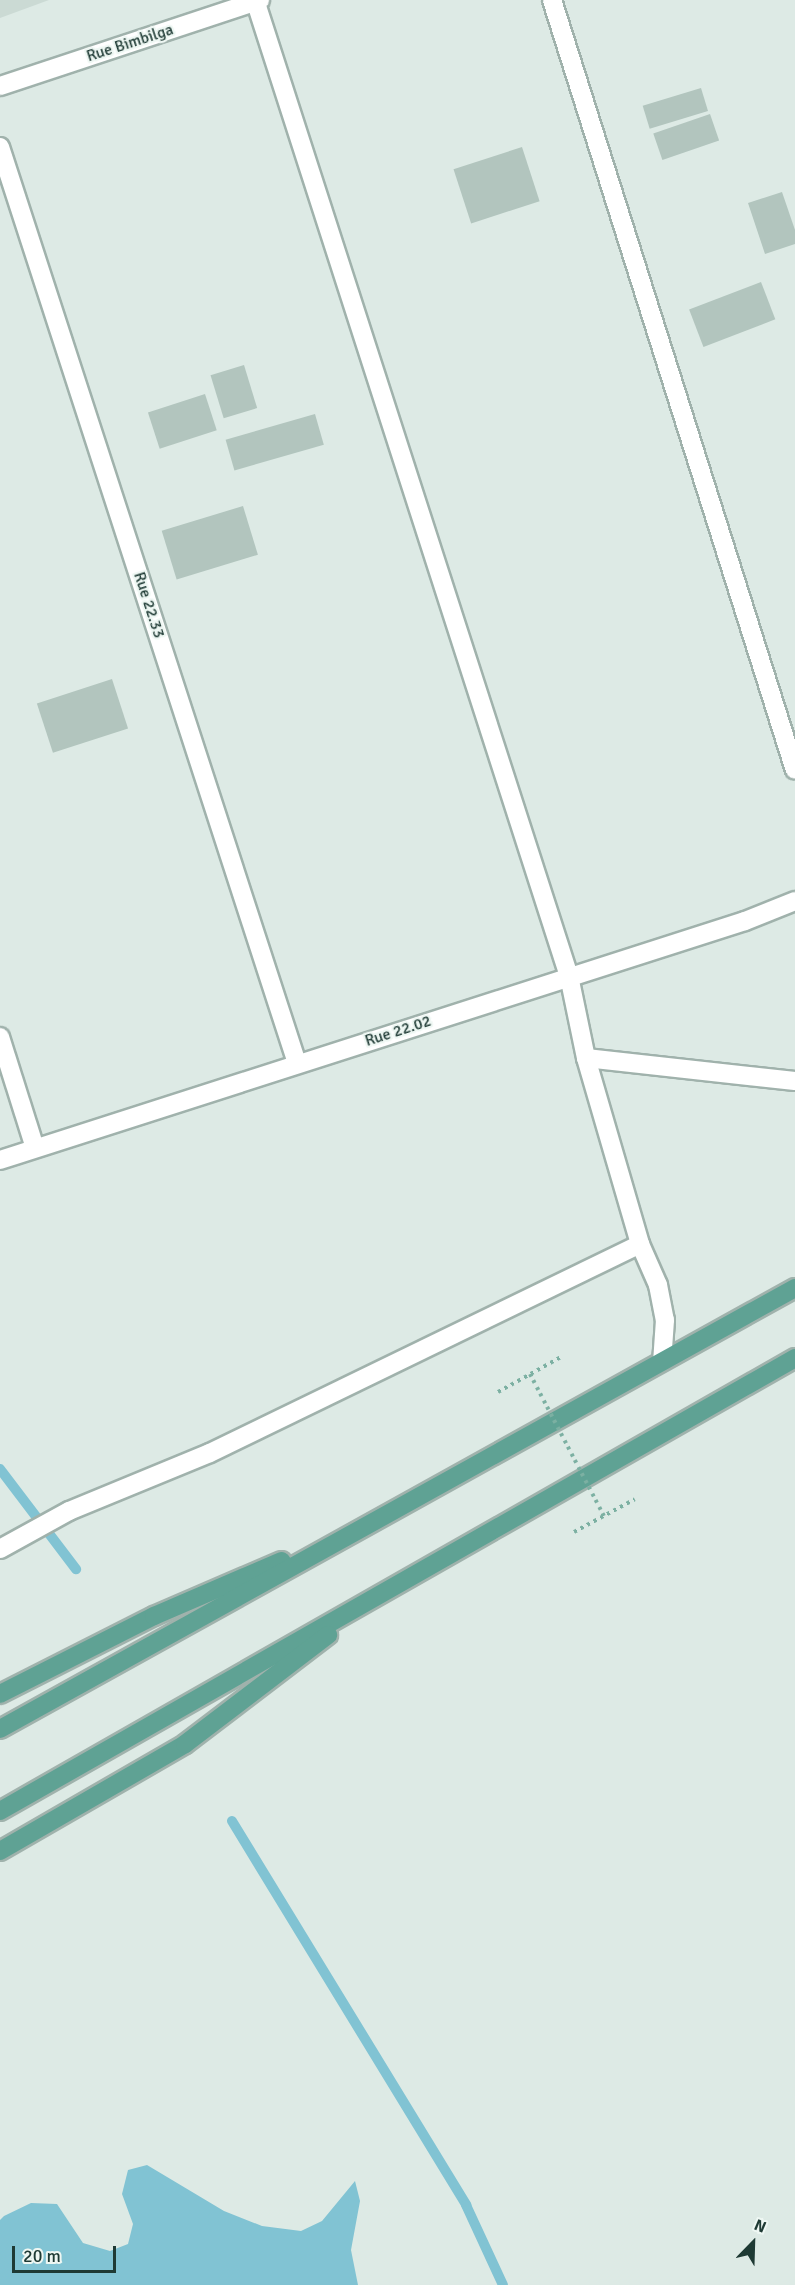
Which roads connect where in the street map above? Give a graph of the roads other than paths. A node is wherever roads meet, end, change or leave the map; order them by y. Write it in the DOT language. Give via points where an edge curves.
graph roads {
  1 [pos="257,0"];
  2 [pos="552,0"];
  3 [pos="0,86"];
  4 [pos="0,147"];
  5 [pos="795,770"];
  6 [pos="795,901"];
  7 [pos="569,976"];
  8 [pos="0,1037"];
  9 [pos="586,1058"];
  10 [pos="297,1063"];
  11 [pos="795,1081"];
  12 [pos="35,1148"];
  13 [pos="0,1160"];
  14 [pos="640,1244"];
  15 [pos="795,1288"];
  16 [pos="795,1358"];
  17 [pos="662,1359"];
  18 [pos="375,1521"];
  19 [pos="0,1549"];
  20 [pos="388,1589"];
  21 [pos="0,1694"];
  22 [pos="0,1730"];
  23 [pos="0,1812"];
  24 [pos="0,1851"];
  1 -- 3 [label="street, Rue Bimbilga"];
  1 -- 7 [label="street"];
  2 -- 5 [label="street"];
  4 -- 10 [label="street, Rue 22.33"];
  6 -- 7 [label="street, Rue 22.02" via="746,921"];
  7 -- 9 [label="street"];
  7 -- 10 [label="street, Rue 22.02"];
  8 -- 12 [label="street"];
  9 -- 11 [label="street"];
  9 -- 14 [label="street"];
  10 -- 12 [label="street, Rue 22.02"];
  12 -- 13 [label="street, Rue 22.02"];
  14 -- 17 [label="street" via="657,1285 665,1320"];
  14 -- 19 [label="street" via="210,1453 69,1511"];
  15 -- 17 [label="main road"];
  16 -- 20 [label="main road"];
  17 -- 18 [label="main road"];
  18 -- 21 [label="main road" via="154,1616"];
  18 -- 22 [label="main road"];
  20 -- 23 [label="main road"];
  20 -- 24 [label="main road" via="185,1744"];
}
